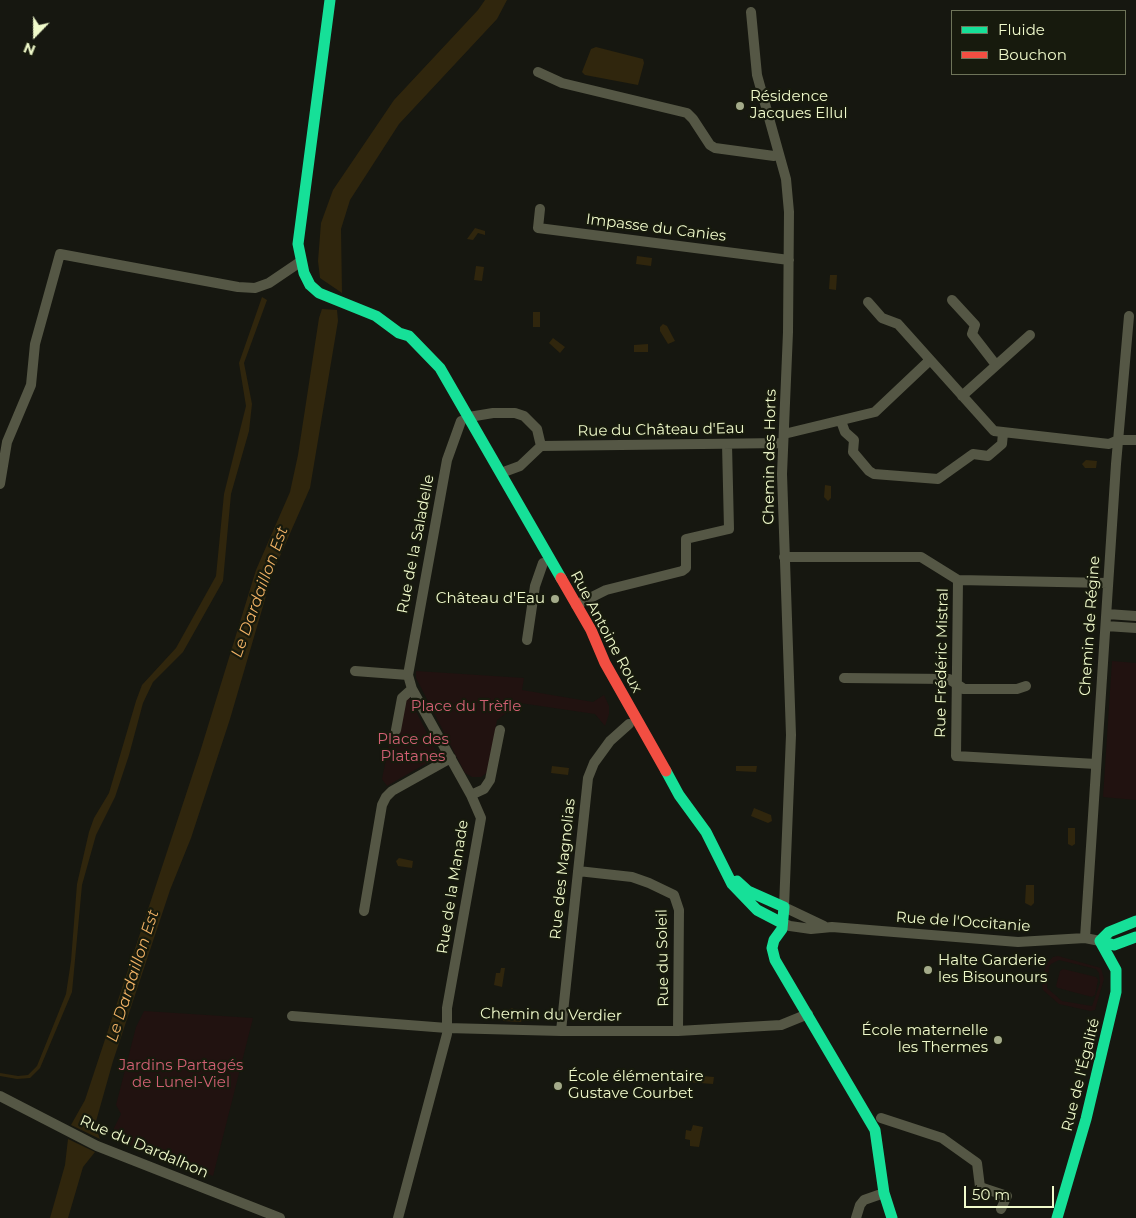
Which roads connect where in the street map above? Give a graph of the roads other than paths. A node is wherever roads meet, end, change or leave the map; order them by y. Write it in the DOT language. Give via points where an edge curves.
graph roads {
  1 [pos="330,0"];
  2 [pos="751,12"];
  3 [pos="538,72"];
  4 [pos="778,153"];
  5 [pos="540,209"];
  6 [pos="789,260"];
  7 [pos="300,262"];
  8 [pos="952,300"];
  9 [pos="868,302"];
  10 [pos="1129,316"];
  11 [pos="1030,335"];
  12 [pos="930,360"];
  13 [pos="996,365"];
  14 [pos="962,396"];
  15 [pos="465,419"];
  16 [pos="841,421"];
  17 [pos="1002,432"];
  18 [pos="783,439"];
  19 [pos="1118,440"];
  20 [pos="1136,440"];
  21 [pos="727,444"];
  22 [pos="541,446"];
  23 [pos="496,473"];
  24 [pos="0,484"];
  25 [pos="784,556"];
  26 [pos="546,561"];
  27 [pos="958,580"];
  28 [pos="1108,582"];
  29 [pos="576,605"];
  30 [pos="1106,614"];
  31 [pos="1136,616"];
  32 [pos="1106,626"];
  33 [pos="1136,628"];
  34 [pos="527,640"];
  35 [pos="355,670"];
  36 [pos="408,675"];
  37 [pos="844,678"];
  38 [pos="957,684"];
  39 [pos="1026,686"];
  40 [pos="412,690"];
  41 [pos="633,722"];
  42 [pos="396,730"];
  43 [pos="500,730"];
  44 [pos="451,758"];
  45 [pos="1096,764"];
  46 [pos="471,795"];
  47 [pos="578,872"];
  48 [pos="731,879"];
  49 [pos="784,907"];
  50 [pos="364,912"];
  51 [pos="782,923"];
  52 [pos="824,926"];
  53 [pos="1135,926"];
  54 [pos="1136,937"];
  55 [pos="1085,938"];
  56 [pos="1100,941"];
  57 [pos="808,1014"];
  58 [pos="292,1016"];
  59 [pos="447,1028"];
  60 [pos="561,1031"];
  61 [pos="678,1031"];
  62 [pos="0,1096"];
  63 [pos="881,1118"];
  64 [pos="884,1193"];
  65 [pos="1001,1209"];
  66 [pos="280,1218"];
  67 [pos="398,1218"];
  68 [pos="856,1218"];
  69 [pos="892,1218"];
  70 [pos="1056,1218"];
  1 -- 7 [label="street" via="298,244"];
  2 -- 4 [label="street, Chemin des Horts" via="757,74"];
  3 -- 4 [label="street" via="562,84 687,113 715,148 774,156"];
  4 -- 6 [label="street, Chemin des Horts" via="786,179"];
  5 -- 6 [label="street, Impasse du Canies" via="538,228"];
  6 -- 18 [label="street, Chemin des Horts"];
  7 -- 15 [label="street, Rue Antoine Roux" via="310,285 319,293 376,316 398,333 409,336 440,368"];
  7 -- 24 [label="street" via="269,283 255,288 60,254 36,344 31,384 7,442"];
  8 -- 13 [label="street" via="975,325 972,334"];
  9 -- 12 [label="street" via="882,318 898,324"];
  10 -- 19 [label="street, Chemin de Régine"];
  11 -- 13 [label="street"];
  12 -- 14 [label="street"];
  12 -- 16 [label="street, Rue du Château d'Eau" via="875,412"];
  13 -- 14 [label="street"];
  14 -- 17 [label="street" via="990,428"];
  15 -- 22 [label="street" via="503,412 524,416 538,429"];
  15 -- 23 [label="street, Rue Antoine Roux"];
  15 -- 36 [label="street, Rue de la Saladelle" via="447,460"];
  16 -- 17 [label="street" via="845,432 854,440 853,452 874,474 938,479 973,454 988,456 1002,444"];
  16 -- 18 [label="street, Rue du Château d'Eau"];
  17 -- 19 [label="street" via="1109,444"];
  18 -- 21 [label="street, Rue du Château d'Eau"];
  18 -- 25 [label="street, Chemin des Horts"];
  19 -- 20 [label="street"];
  19 -- 28 [label="street, Chemin de Régine"];
  21 -- 22 [label="street, Rue du Château d'Eau"];
  21 -- 29 [label="street" via="729,529 686,540 686,568 682,571 606,590"];
  22 -- 23 [label="street" via="520,466"];
  23 -- 26 [label="street, Rue Antoine Roux"];
  25 -- 27 [label="street" via="921,557"];
  25 -- 49 [label="street, Chemin des Horts" via="791,735"];
  26 -- 29 [label="street, Rue Antoine Roux"];
  26 -- 34 [label="street" via="535,586"];
  26 -- 41 [label="street, Rue Antoine Roux"];
  27 -- 28 [label="street"];
  27 -- 38 [label="street, Rue Frédéric Mistral"];
  28 -- 30 [label="street, Chemin de Régine"];
  29 -- 41 [label="street, Rue Antoine Roux"];
  30 -- 31 [label="street"];
  30 -- 32 [label="street, Chemin de Régine"];
  32 -- 33 [label="street"];
  32 -- 45 [label="street, Chemin de Régine"];
  35 -- 36 [label="street"];
  36 -- 40 [label="street"];
  37 -- 38 [label="street" via="949,679"];
  38 -- 39 [label="street" via="964,689 1017,689"];
  38 -- 45 [label="street, Rue Frédéric Mistral" via="956,756"];
  40 -- 42 [label="street" via="402,698"];
  40 -- 44 [label="street"];
  41 -- 47 [label="street, Rue des Magnolias" via="610,741 590,770"];
  41 -- 48 [label="street, Rue Antoine Roux" via="706,832"];
  43 -- 46 [label="street" via="490,780 484,789"];
  44 -- 46 [label="street, Rue de la Manade"];
  44 -- 50 [label="street" via="392,791 382,805"];
  45 -- 55 [label="street, Chemin de Régine"];
  46 -- 59 [label="street, Rue de la Manade" via="478,810 480,828 447,1008"];
  47 -- 60 [label="street, Rue des Magnolias"];
  47 -- 61 [label="street, Rue du Soleil" via="632,877 674,895 679,910"];
  48 -- 49 [label="street, Rue Antoine Roux" via="748,891"];
  48 -- 51 [label="street, Rue Antoine Roux" via="741,896 757,910"];
  49 -- 51 [label="street"];
  49 -- 52 [label="street, Rue de l'Occitanie"];
  51 -- 52 [label="street, Rue de l'Occitanie" via="811,930"];
  51 -- 57 [label="street" via="782,929 774,940 773,954"];
  52 -- 55 [label="street, Rue de l'Occitanie" via="1018,942"];
  53 -- 56 [label="street" via="1110,932"];
  54 -- 56 [label="street" via="1114,945"];
  55 -- 56 [label="street, Rue de l'Occitanie"];
  56 -- 70 [label="street, Rue de l'Égalité" via="1111,957 1118,979 1086,1119"];
  57 -- 61 [label="street, Chemin du Verdier" via="781,1025"];
  57 -- 64 [label="street" via="875,1130"];
  58 -- 59 [label="street, Chemin du Verdier"];
  59 -- 60 [label="street, Chemin du Verdier"];
  59 -- 67 [label="street, Rue de la Manade"];
  60 -- 61 [label="street, Chemin du Verdier"];
  62 -- 66 [label="street, Rue du Dardalhon" via="97,1146"];
  63 -- 65 [label="street" via="942,1138 977,1163 980,1187 1007,1196"];
  64 -- 68 [label="street" via="864,1200"];
  64 -- 69 [label="street"];
}
